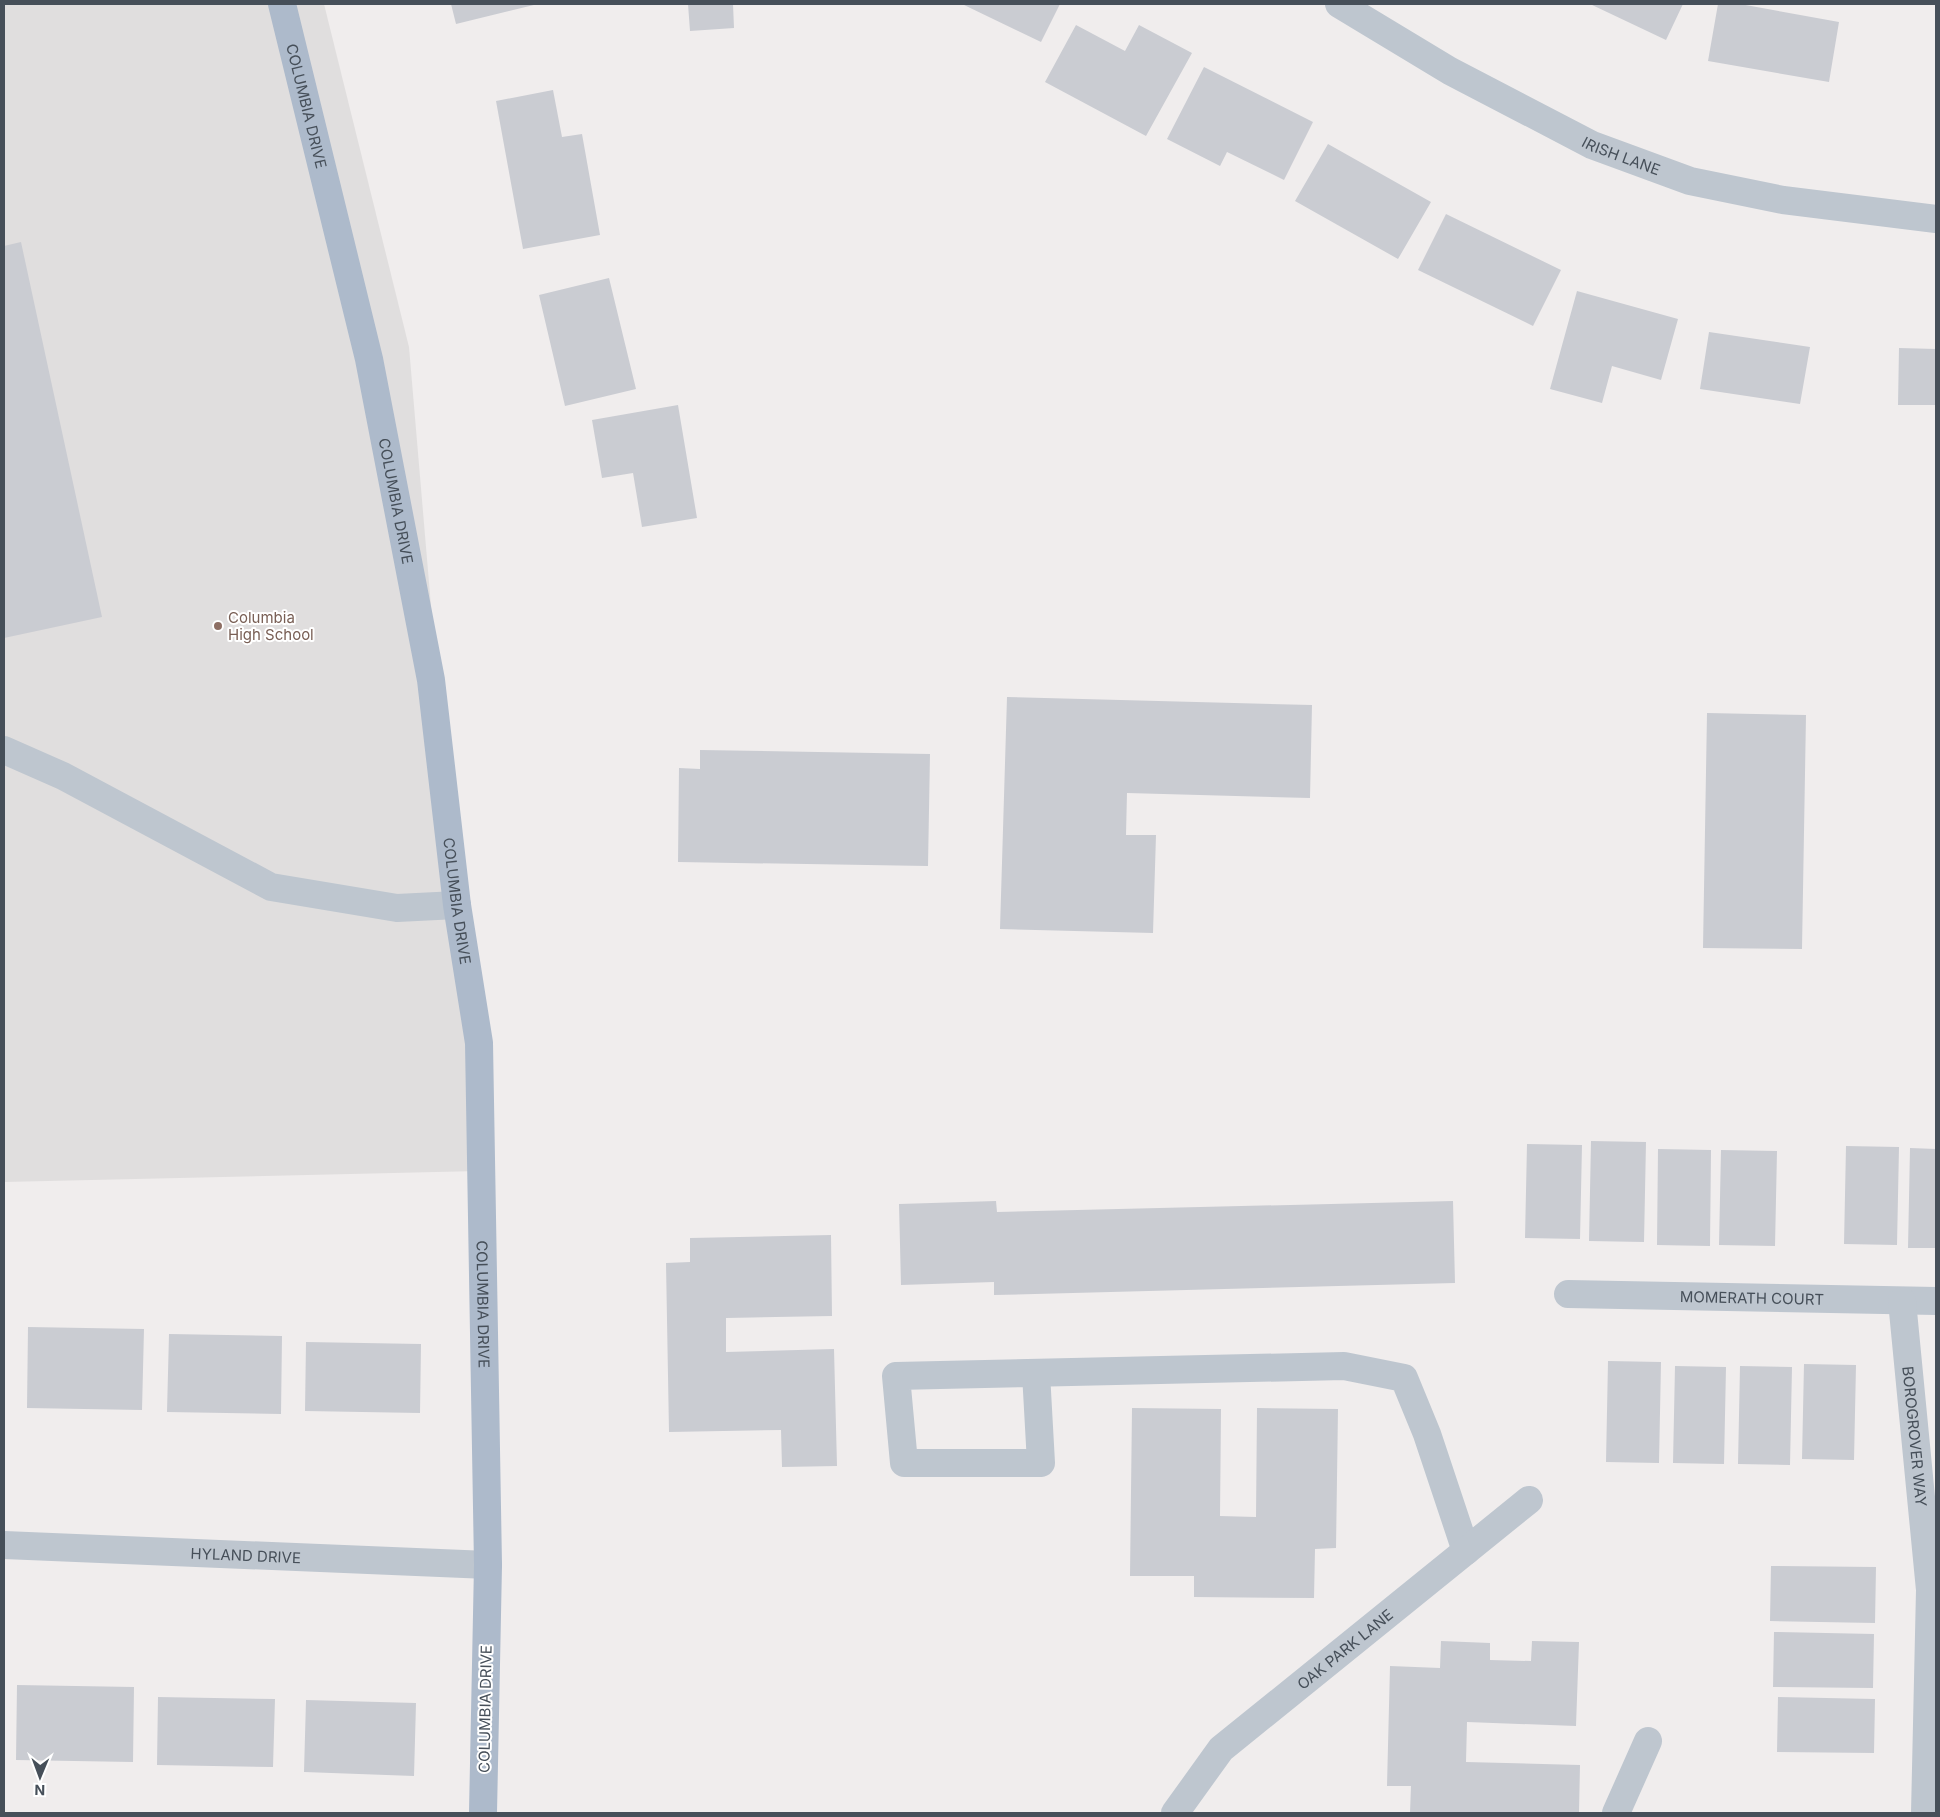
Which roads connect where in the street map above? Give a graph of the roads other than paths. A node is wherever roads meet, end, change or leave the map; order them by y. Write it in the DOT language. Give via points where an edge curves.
graph roads {
  1 [pos="282,4"];
  2 [pos="1339,4"];
  3 [pos="1936,219"];
  4 [pos="4,750"];
  5 [pos="456,905"];
  6 [pos="1568,1294"];
  7 [pos="1902,1301"];
  8 [pos="1936,1301"];
  9 [pos="1036,1373"];
  10 [pos="1529,1500"];
  11 [pos="4,1545"];
  12 [pos="1466,1550"];
  13 [pos="488,1566"];
  14 [pos="1648,1741"];
  15 [pos="483,1813"];
  16 [pos="1175,1813"];
  17 [pos="1616,1813"];
  18 [pos="1925,1813"];
  1 -- 5 [label="main road, COLUMBIA DRIVE" via="369,359 430,671"];
  2 -- 3 [label="street, IRISH LANE" via="1450,70 1592,145 1690,181 1782,200"];
  4 -- 5 [label="street" via="63,776 271,886 397,908"];
  5 -- 13 [label="main road, COLUMBIA DRIVE" via="479,1043"];
  6 -- 7 [label="street, MOMERATH COURT"];
  7 -- 8 [label="street, MOMERATH COURT"];
  7 -- 18 [label="street, BOROGROVER WAY" via="1930,1590"];
  9 -- 9 [label="street" via="896,1376 904,1463 1040,1463"];
  9 -- 12 [label="street" via="1344,1366 1404,1378 1427,1434"];
  10 -- 12 [label="street, OAK PARK LANE"];
  11 -- 13 [label="street, HYLAND DRIVE"];
  12 -- 16 [label="street, OAK PARK LANE" via="1221,1750"];
  13 -- 15 [label="main road, COLUMBIA DRIVE"];
  14 -- 17 [label="street"];
}
